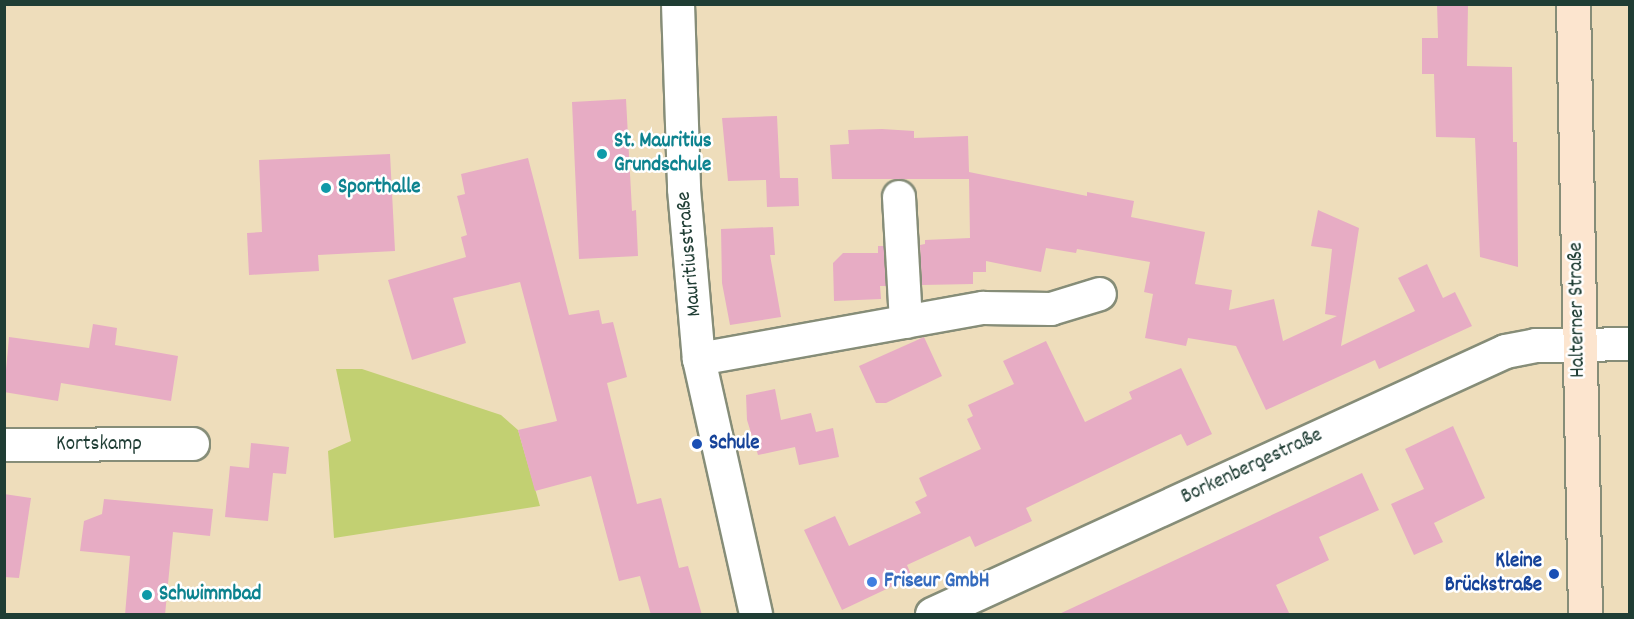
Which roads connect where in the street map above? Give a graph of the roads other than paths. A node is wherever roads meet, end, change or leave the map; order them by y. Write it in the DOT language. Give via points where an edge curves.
graph roads {
  1 [pos="678,4"];
  2 [pos="1573,4"];
  3 [pos="899,197"];
  4 [pos="1100,294"];
  5 [pos="906,322"];
  6 [pos="1629,344"];
  7 [pos="1579,345"];
  8 [pos="699,358"];
  9 [pos="193,444"];
  10 [pos="4,445"];
  11 [pos="756,615"];
  12 [pos="932,615"];
  13 [pos="1585,615"];
  1 -- 8 [label="street, Mauritiusstraße" via="684,189"];
  2 -- 7 [label="main road, Halterner Straße"];
  3 -- 5 [label="street"];
  4 -- 5 [label="street" via="1051,309 983,308"];
  5 -- 8 [label="street"];
  6 -- 7 [label="street"];
  7 -- 12 [label="street, Borkenbergestraße" via="1535,345 1505,351"];
  7 -- 13 [label="main road, Halterner Straße"];
  8 -- 11 [label="street, Mauritiusstraße"];
  9 -- 10 [label="street, Kortskamp"];
}
